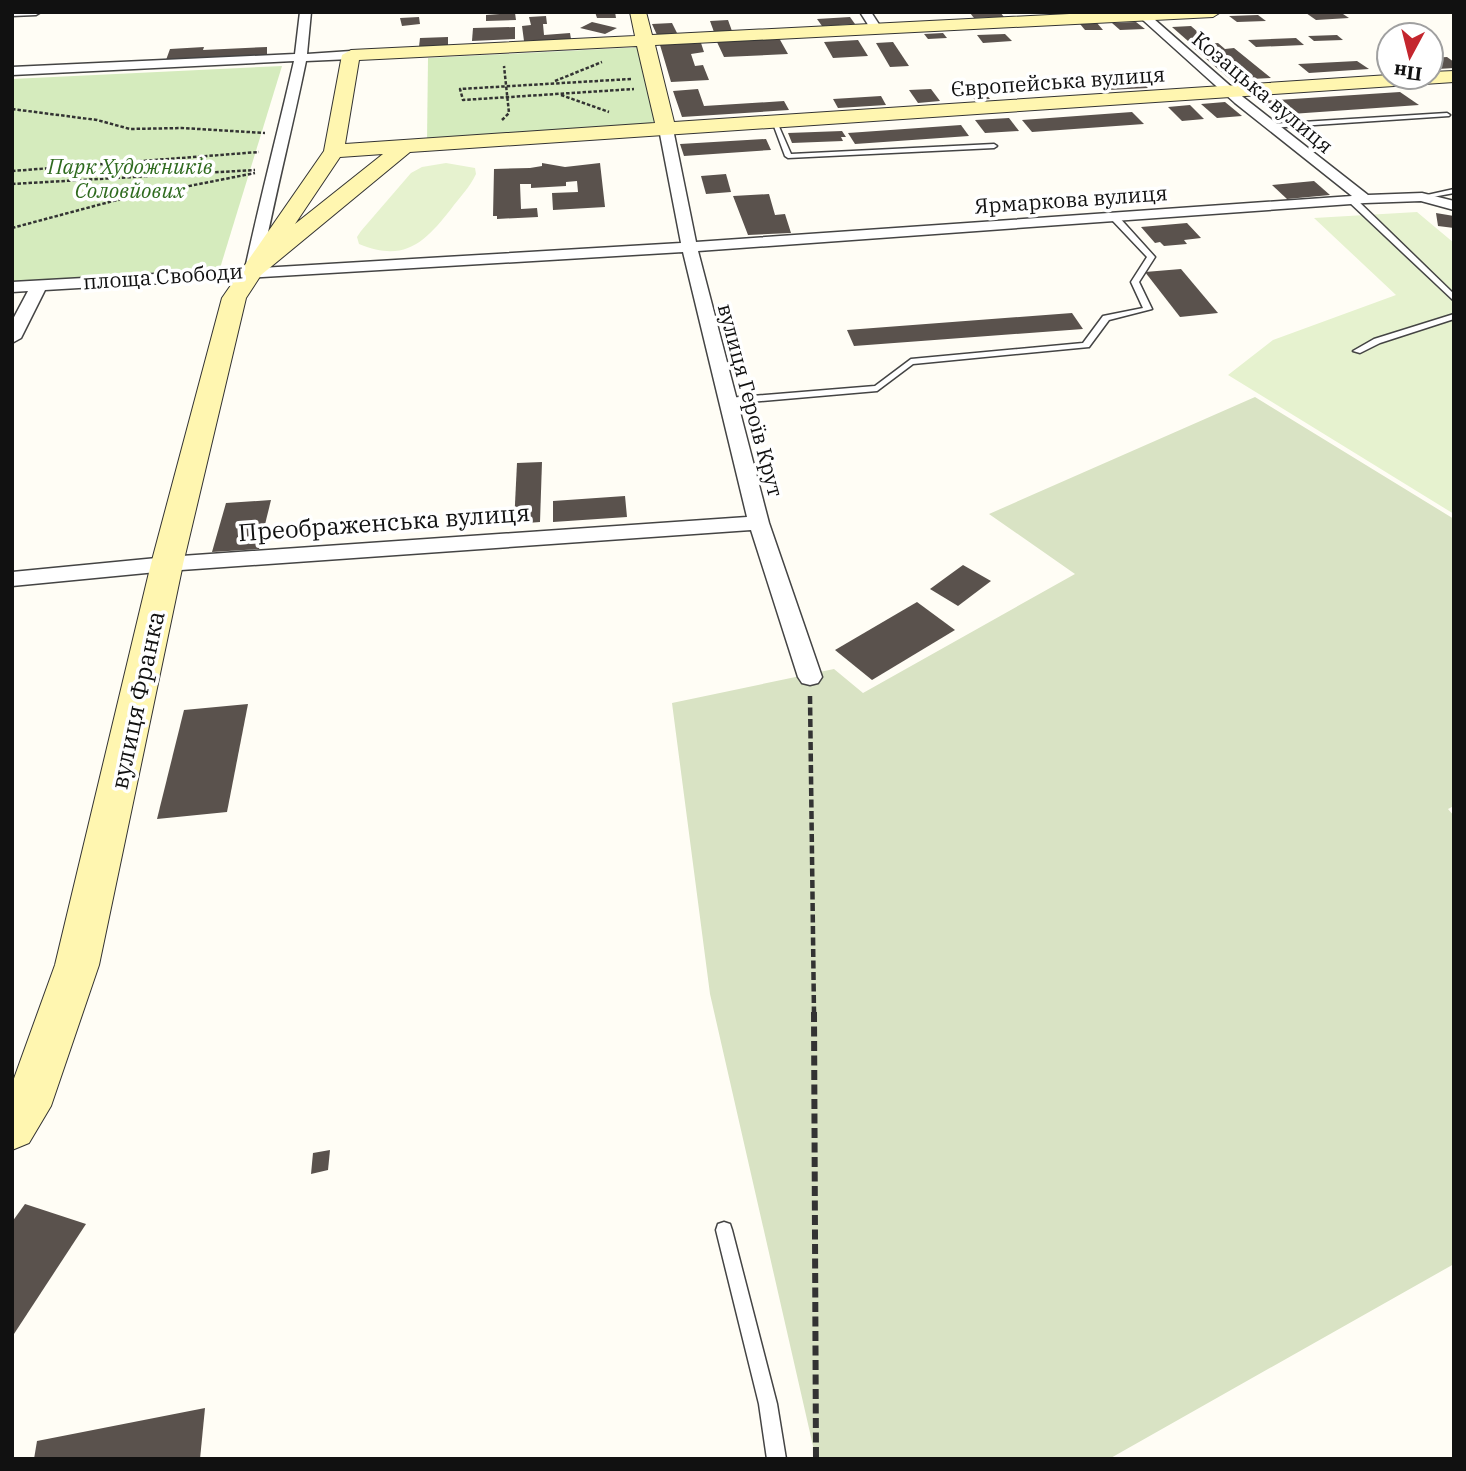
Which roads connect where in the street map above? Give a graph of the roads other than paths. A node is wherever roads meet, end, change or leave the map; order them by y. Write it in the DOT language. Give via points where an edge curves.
graph roads {
  1 [pos="36,12"];
  2 [pos="306,12"];
  3 [pos="638,12"];
  4 [pos="865,12"];
  5 [pos="1213,12"];
  6 [pos="12,13"];
  7 [pos="1141,14"];
  8 [pos="876,29"];
  9 [pos="645,41"];
  10 [pos="351,55"];
  11 [pos="301,57"];
  12 [pos="12,71"];
  13 [pos="1454,76"];
  14 [pos="1230,92"];
  15 [pos="1447,115"];
  16 [pos="774,122"];
  17 [pos="1270,126"];
  18 [pos="666,129"];
  19 [pos="405,146"];
  20 [pos="994,146"];
  21 [pos="334,150"];
  22 [pos="1454,191"];
  23 [pos="1422,197"];
  24 [pos="1359,200"];
  25 [pos="1454,205"];
  26 [pos="1114,217"];
  27 [pos="690,247"];
  28 [pos="252,271"];
  29 [pos="38,285"];
  30 [pos="12,287"];
  31 [pos="1454,299"];
  32 [pos="1454,316"];
  33 [pos="12,338"];
  34 [pos="1357,351"];
  35 [pos="728,401"];
  36 [pos="760,523"];
  37 [pos="167,564"];
  38 [pos="12,579"];
  39 [pos="810,677"];
  40 [pos="12,1127"];
  41 [pos="724,1230"];
  42 [pos="777,1459"];
  1 -- 6 [label="street"];
  2 -- 11 [label="street"];
  3 -- 9 [label="street"];
  4 -- 8 [label="street"];
  5 -- 7 [label="street"];
  7 -- 8 [label="street"];
  7 -- 14 [label="street, Козацька вулиця"];
  8 -- 9 [label="street"];
  9 -- 10 [label="street"];
  9 -- 18 [label="street"];
  10 -- 11 [label="street"];
  10 -- 21 [label="street, площа Свободи"];
  11 -- 12 [label="street"];
  11 -- 28 [label="street"];
  13 -- 14 [label="street, Європейська вулиця"];
  14 -- 16 [label="street, Європейська вулиця"];
  14 -- 17 [label="street, Козацька вулиця"];
  15 -- 17 [label="lane"];
  16 -- 18 [label="street, Європейська вулиця"];
  16 -- 20 [label="lane" via="788,156"];
  17 -- 24 [label="street, Козацька вулиця"];
  18 -- 19 [label="street, Європейська вулиця"];
  18 -- 27 [label="street, вулиця Героїв Крут"];
  19 -- 21 [label="street"];
  19 -- 28 [label="street"];
  21 -- 28 [label="street, площа Свободи"];
  22 -- 23 [label="lane"];
  23 -- 24 [label="street, Ярмаркова вулиця"];
  23 -- 25 [label="street, Ярмаркова вулиця"];
  24 -- 26 [label="street, Ярмаркова вулиця"];
  24 -- 31 [label="lane"];
  26 -- 27 [label="street, Ярмаркова вулиця"];
  26 -- 35 [label="lane" via="1151,257 1135,282 1148,309 1106,318 1086,345 911,362 877,388"];
  27 -- 28 [label="street, Ярмаркова вулиця"];
  27 -- 35 [label="street, вулиця Героїв Крут"];
  28 -- 29 [label="street, площа Свободи"];
  28 -- 37 [label="main road, вулиця Франка" via="234,298"];
  29 -- 30 [label="street, площа Свободи"];
  29 -- 33 [label="street"];
  32 -- 34 [label="lane"];
  35 -- 36 [label="street, вулиця Героїв Крут"];
  36 -- 37 [label="street, Преображенська вулиця"];
  36 -- 39 [label="street, вулиця Героїв Крут"];
  37 -- 38 [label="street, Преображенська вулиця"];
  37 -- 40 [label="main road, вулиця Франка" via="77,965 35,1090"];
  41 -- 42 [label="lane" via="768,1404"];
}
